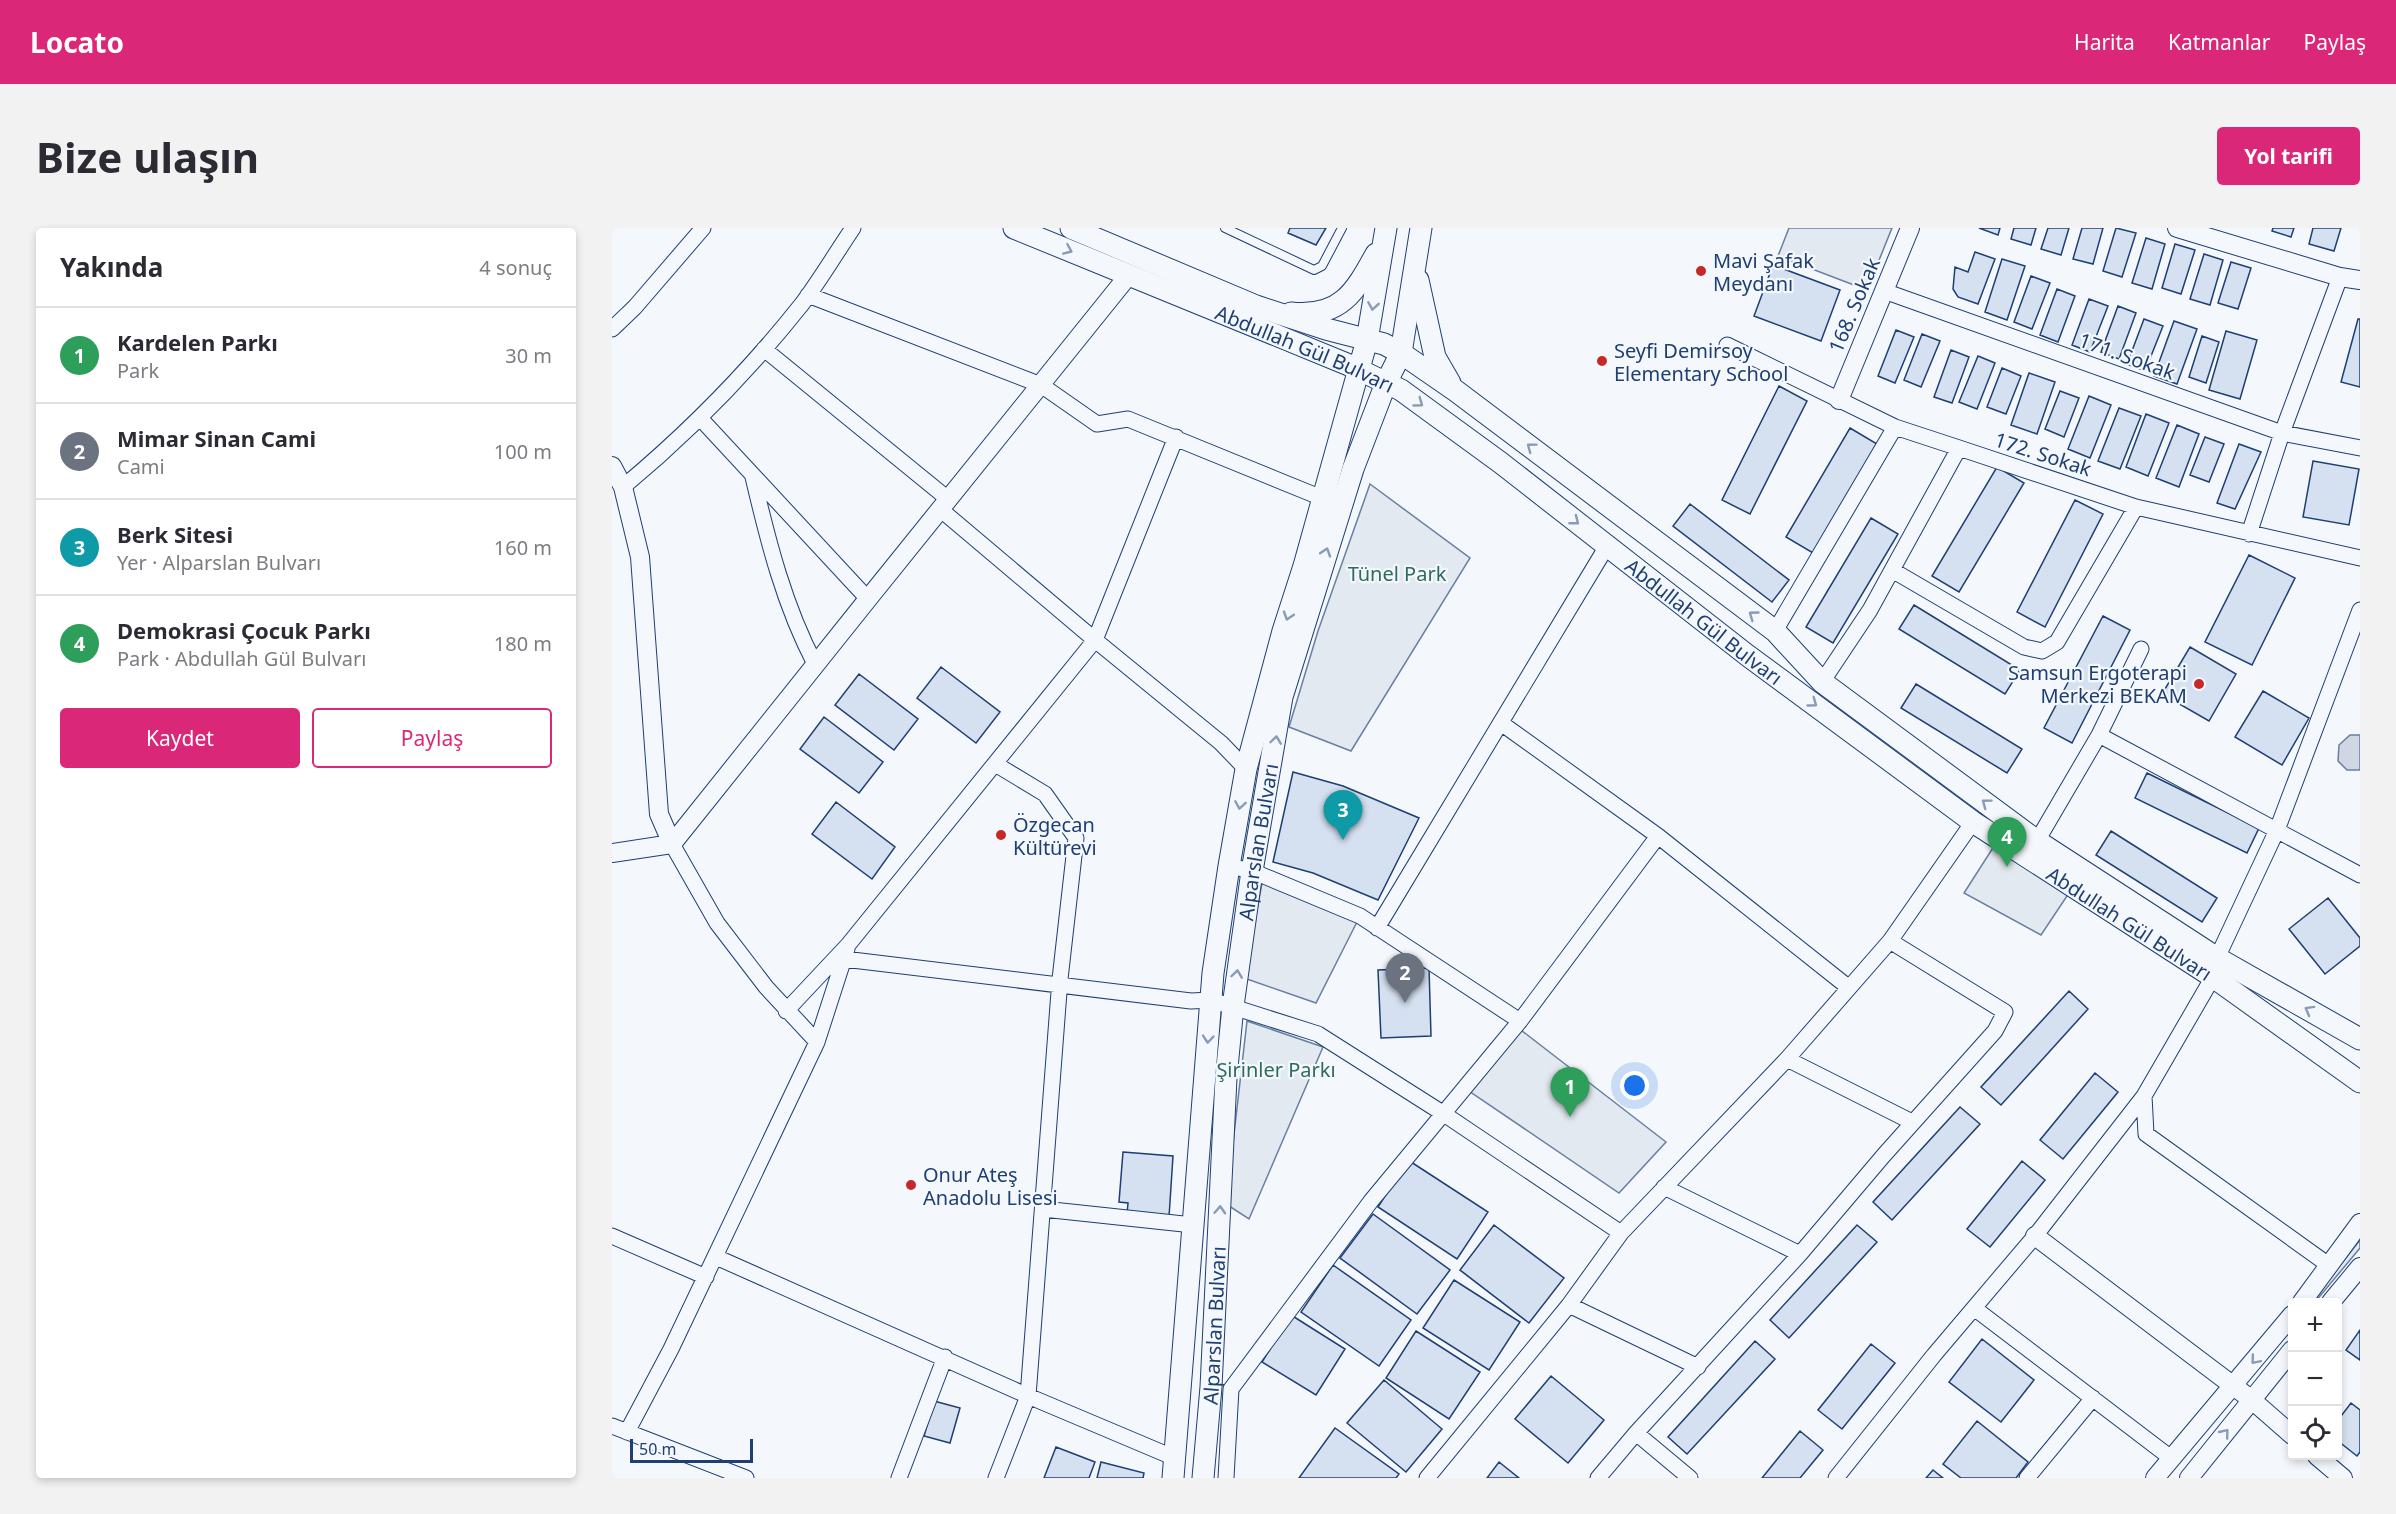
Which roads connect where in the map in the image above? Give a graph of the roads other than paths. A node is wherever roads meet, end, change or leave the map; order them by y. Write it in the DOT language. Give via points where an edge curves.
graph roads {
  1 [pos="703,228"];
  2 [pos="853,228"];
  3 [pos="1014,228"];
  4 [pos="1071,228"];
  5 [pos="1225,228"];
  6 [pos="1342,228"];
  7 [pos="1421,228"];
  8 [pos="1911,228"];
  9 [pos="2177,228"];
  10 [pos="1385,233"];
  11 [pos="1416,254"];
  12 [pos="1128,276"];
  13 [pos="2340,277"];
  14 [pos="2360,280"];
  15 [pos="1884,291"];
  16 [pos="808,295"];
  17 [pos="1256,306"];
  18 [pos="612,329"];
  19 [pos="1367,340"];
  20 [pos="1728,345"];
  21 [pos="764,349"];
  22 [pos="1401,353"];
  23 [pos="1359,370"];
  24 [pos="1386,383"];
  25 [pos="1041,385"];
  26 [pos="1456,391"];
  27 [pos="1839,400"];
  28 [pos="700,418"];
  29 [pos="1895,427"];
  30 [pos="2282,433"];
  31 [pos="1176,437"];
  32 [pos="1959,448"];
  33 [pos="2360,448"];
  34 [pos="612,466"];
  35 [pos="752,475"];
  36 [pos="623,487"];
  37 [pos="1322,498"];
  38 [pos="944,504"];
  39 [pos="2136,507"];
  40 [pos="2249,534"];
  41 [pos="1607,546"];
  42 [pos="2360,558"];
  43 [pos="1892,570"];
  44 [pos="867,598"];
  45 [pos="2360,610"];
  46 [pos="1775,631"];
  47 [pos="1095,640"];
  48 [pos="2141,649"];
  49 [pos="814,664"];
  50 [pos="1822,682"];
  51 [pos="1501,723"];
  52 [pos="2099,735"];
  53 [pos="997,765"];
  54 [pos="1246,769"];
  55 [pos="1973,822"];
  56 [pos="2277,830"];
  57 [pos="1658,836"];
  58 [pos="2037,841"];
  59 [pos="672,844"];
  60 [pos="612,853"];
  61 [pos="1229,866"];
  62 [pos="1252,871"];
  63 [pos="2360,875"];
  64 [pos="1377,928"];
  65 [pos="1890,941"];
  66 [pos="846,952"];
  67 [pos="2215,968"];
  68 [pos="1060,986"];
  69 [pos="1848,987"];
  70 [pos="1211,1000"];
  71 [pos="1233,1006"];
  72 [pos="786,1011"];
  73 [pos="1520,1021"];
  74 [pos="2360,1039"];
  75 [pos="818,1042"];
  76 [pos="1787,1059"];
  77 [pos="2360,1082"];
  78 [pos="2144,1096"];
  79 [pos="1444,1114"];
  80 [pos="1912,1122"];
  81 [pos="1664,1187"];
  82 [pos="1042,1209"];
  83 [pos="2360,1223"];
  84 [pos="1193,1225"];
  85 [pos="1621,1233"];
  86 [pos="612,1236"];
  87 [pos="2036,1236"];
  88 [pos="1800,1254"];
  89 [pos="716,1257"];
  90 [pos="2330,1266"];
  91 [pos="2358,1273"];
  92 [pos="706,1277"];
  93 [pos="2305,1298"];
  94 [pos="2335,1298"];
  95 [pos="1569,1305"];
  96 [pos="1974,1308"];
  97 [pos="2288,1320"];
  98 [pos="2290,1352"];
  99 [pos="945,1358"];
  100 [pos="1698,1367"];
  101 [pos="2233,1387"];
  102 [pos="1221,1388"];
  103 [pos="1028,1396"];
  104 [pos="2093,1398"];
  105 [pos="2252,1400"];
  106 [pos="612,1426"];
  107 [pos="627,1432"];
  108 [pos="1636,1432"];
  109 [pos="2288,1432"];
  110 [pos="2171,1458"];
  111 [pos="2323,1460"];
  112 [pos="1174,1468"];
  113 [pos="735,1476"];
  114 [pos="1206,1477"];
  115 [pos="899,1478"];
  116 [pos="996,1478"];
  117 [pos="1226,1478"];
  118 [pos="1427,1478"];
  119 [pos="1598,1478"];
  120 [pos="1690,1478"];
  121 [pos="1836,1478"];
  122 [pos="2027,1478"];
  123 [pos="2155,1478"];
  124 [pos="2188,1478"];
  125 [pos="2343,1478"];
  1 -- 18 [label="street"];
  2 -- 16 [label="street"];
  3 -- 12 [label="main road, Abdullah Gül Bulvarı, one-way"];
  4 -- 17 [label="main road, Abdullah Gül Bulvarı"];
  5 -- 6 [label="lane" via="1314,270 1322,266"];
  7 -- 11 [label="main road, Alparslan Bulvarı"];
  8 -- 15 [label="street, 168. Sokak"];
  9 -- 13 [label="street"];
  10 -- 17 [label="main road" via="1360,283 1343,303 1318,312 1294,313"];
  10 -- 19 [label="main road, Alparslan Bulvarı, one-way"];
  11 -- 22 [label="main road, Alparslan Bulvarı"];
  11 -- 26 [label="main road" via="1430,341 1439,366"];
  12 -- 23 [label="main road, Abdullah Gül Bulvarı"];
  12 -- 25 [label="street"];
  13 -- 14 [label="street"];
  13 -- 30 [label="street"];
  15 -- 27 [label="street, 168. Sokak"];
  15 -- 30 [label="street, 171. Sokak"];
  16 -- 21 [label="street"];
  16 -- 25 [label="street"];
  17 -- 19 [label="main road, Abdullah Gül Bulvarı"];
  19 -- 22 [label="main road, Abdullah Gül Bulvarı"];
  19 -- 23 [label="main road, Alparslan Bulvarı"];
  20 -- 27 [label="street, 172. Sokak"];
  21 -- 28 [label="street"];
  21 -- 38 [label="street"];
  22 -- 24 [label="main road, Alparslan Bulvarı"];
  22 -- 26 [label="main road, Abdullah Gül Bulvarı"];
  23 -- 24 [label="main road, Abdullah Gül Bulvarı"];
  23 -- 37 [label="main road, Alparslan Bulvarı"];
  24 -- 41 [label="main road, Abdullah Gül Bulvarı, one-way" via="1492,456"];
  62 -- 24 [label="main road, Alparslan Bulvarı, one-way" via="1282,697 1349,480"];
  25 -- 31 [label="street" via="1097,424 1128,419"];
  25 -- 38 [label="street"];
  46 -- 26 [label="main road, Abdullah Gül Bulvarı, one-way"];
  27 -- 29 [label="street, 172. Sokak"];
  28 -- 35 [label="street"];
  28 -- 36 [label="street" via="679,441"];
  29 -- 32 [label="street, 172. Sokak"];
  29 -- 46 [label="street"];
  30 -- 33 [label="street, 171. Sokak"];
  30 -- 40 [label="street"];
  31 -- 37 [label="street"];
  31 -- 47 [label="street"];
  32 -- 39 [label="street, 172. Sokak"];
  32 -- 43 [label="street"];
  34 -- 36 [label="street"];
  35 -- 44 [label="street"];
  35 -- 49 [label="street" via="773,560"];
  36 -- 59 [label="street" via="639,556 659,814"];
  37 -- 54 [label="main road, Alparslan Bulvarı, one-way"];
  38 -- 44 [label="street"];
  38 -- 47 [label="street"];
  39 -- 40 [label="street, 172. Sokak"];
  39 -- 43 [label="street" via="2057,642 2042,651 2024,647"];
  40 -- 42 [label="street, 172. Sokak"];
  41 -- 51 [label="street"];
  41 -- 55 [label="main road, Abdullah Gül Bulvarı, one-way"];
  43 -- 50 [label="street"];
  44 -- 49 [label="street"];
  45 -- 56 [label="street"];
  46 -- 50 [label="main road, Abdullah Gül Bulvarı"];
  47 -- 53 [label="street"];
  47 -- 54 [label="street" via="1221,743"];
  48 -- 52 [label="street"];
  49 -- 59 [label="street"];
  58 -- 50 [label="main road, Abdullah Gül Bulvarı, one-way"];
  51 -- 57 [label="street"];
  51 -- 64 [label="street"];
  52 -- 56 [label="street"];
  52 -- 58 [label="street"];
  53 -- 66 [label="street"];
  53 -- 68 [label="street" via="1045,794 1076,838"];
  54 -- 61 [label="main road, Alparslan Bulvarı, one-way"];
  55 -- 65 [label="street"];
  55 -- 67 [label="main road, Abdullah Gül Bulvarı"];
  56 -- 63 [label="street"];
  56 -- 67 [label="street"];
  57 -- 69 [label="street"];
  57 -- 73 [label="street"];
  58 -- 67 [label="main road, Abdullah Gül Bulvarı"];
  59 -- 60 [label="street"];
  59 -- 72 [label="street" via="717,922"];
  61 -- 62 [label="street"];
  61 -- 70 [label="main road, Alparslan Bulvarı"];
  62 -- 64 [label="street" via="1360,916"];
  71 -- 62 [label="main road, Alparslan Bulvarı, one-way"];
  64 -- 73 [label="street"];
  65 -- 69 [label="street"];
  65 -- 80 [label="street" via="2005,1012 1995,1031 1965,1067"];
  66 -- 68 [label="street"];
  66 -- 72 [label="street"];
  66 -- 75 [label="street"];
  74 -- 67 [label="main road, Abdullah Gül Bulvarı, one-way"];
  67 -- 77 [label="main road, Abdullah Gül Bulvarı"];
  67 -- 78 [label="street"];
  68 -- 70 [label="street"];
  68 -- 82 [label="street"];
  69 -- 76 [label="street"];
  70 -- 71 [label="street"];
  70 -- 84 [label="main road, Alparslan Bulvarı, one-way"];
  71 -- 79 [label="street" via="1318,1034"];
  102 -- 71 [label="main road, Alparslan Bulvarı, one-way" via="1226,1078"];
  72 -- 75 [label="street"];
  73 -- 79 [label="street"];
  75 -- 89 [label="street"];
  76 -- 80 [label="street"];
  76 -- 81 [label="street"];
  78 -- 87 [label="street"];
  78 -- 90 [label="street" via="2146,1134"];
  79 -- 85 [label="street"];
  79 -- 102 [label="street"];
  80 -- 88 [label="street"];
  81 -- 85 [label="street"];
  81 -- 88 [label="street"];
  82 -- 84 [label="street"];
  82 -- 103 [label="street"];
  83 -- 90 [label="street"];
  84 -- 112 [label="main road, Alparslan Bulvarı"];
  85 -- 95 [label="street"];
  86 -- 92 [label="street"];
  87 -- 96 [label="street"];
  87 -- 101 [label="street"];
  88 -- 100 [label="street"];
  89 -- 92 [label="street"];
  89 -- 99 [label="street"];
  90 -- 93 [label="street"];
  91 -- 94 [label="street"];
  92 -- 107 [label="street"];
  95 -- 100 [label="street"];
  95 -- 118 [label="street"];
  96 -- 104 [label="street"];
  96 -- 121 [label="street"];
  97 -- 101 [label="street, one-way"];
  98 -- 105 [label="street"];
  99 -- 103 [label="street"];
  99 -- 115 [label="street"];
  100 -- 108 [label="street"];
  101 -- 105 [label="street"];
  101 -- 110 [label="street"];
  102 -- 114 [label="main road, Alparslan Bulvarı"];
  102 -- 117 [label="street"];
  103 -- 112 [label="street"];
  103 -- 116 [label="street"];
  104 -- 110 [label="street"];
  104 -- 122 [label="street"];
  105 -- 109 [label="street"];
  124 -- 105 [label="street, one-way"];
  106 -- 107 [label="street"];
  107 -- 113 [label="street"];
  108 -- 119 [label="street"];
  108 -- 120 [label="street"];
  110 -- 123 [label="street"];
  111 -- 125 [label="street"];
}
